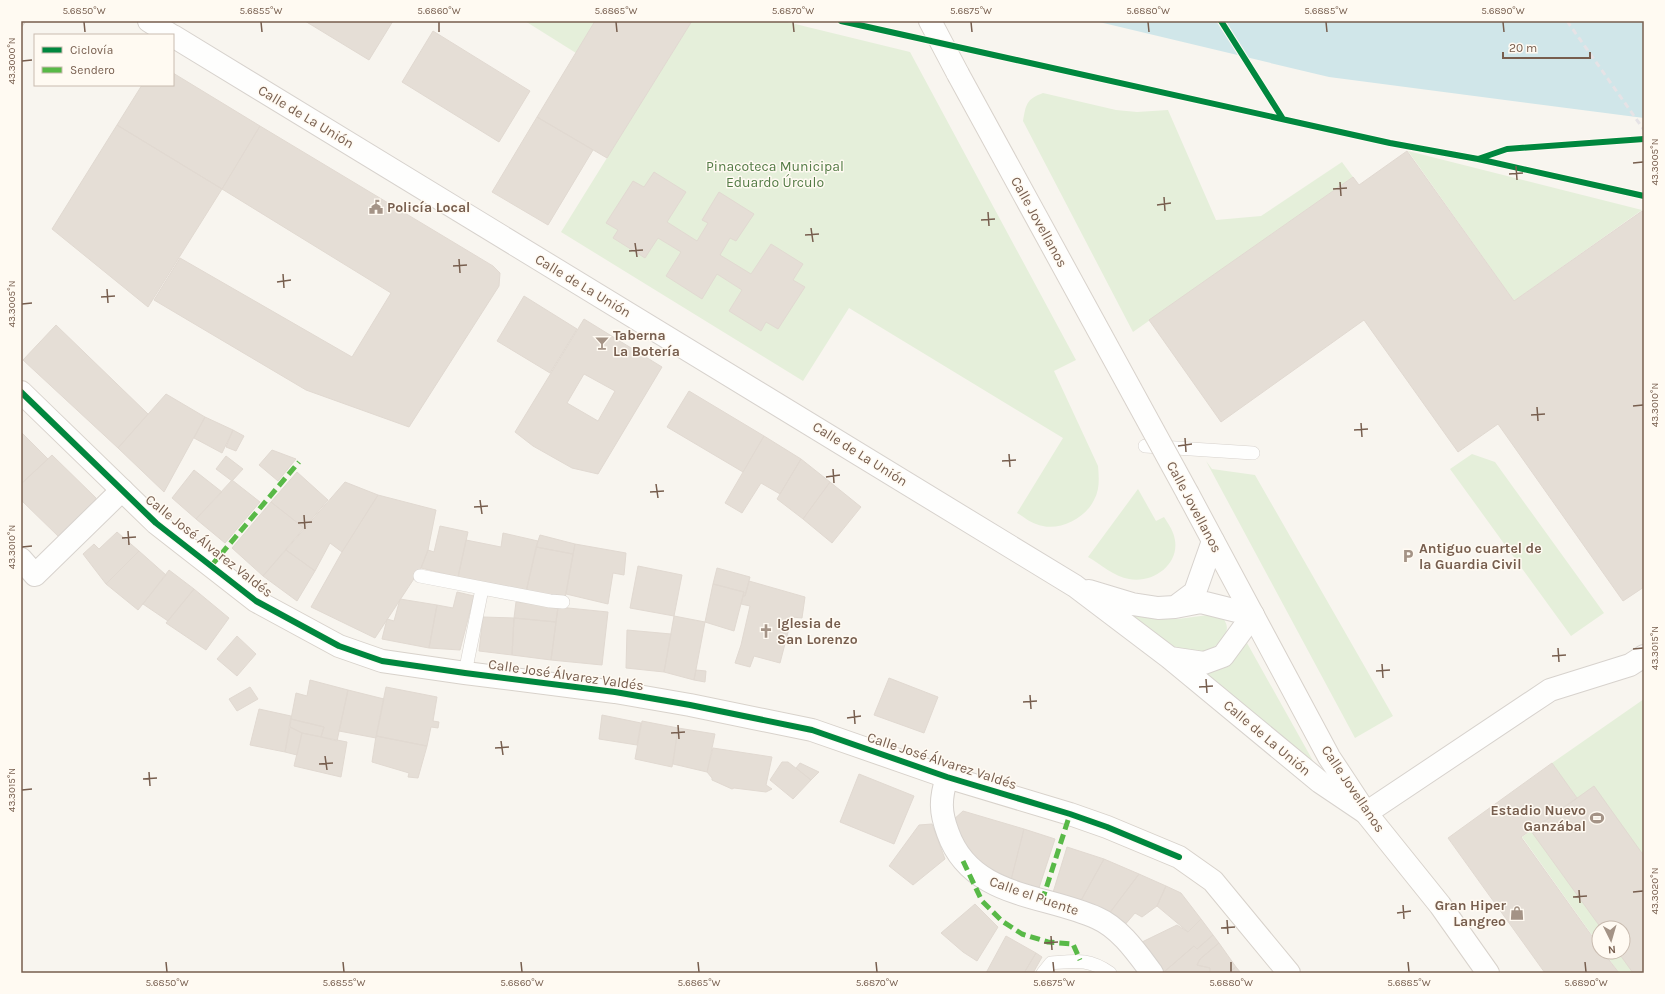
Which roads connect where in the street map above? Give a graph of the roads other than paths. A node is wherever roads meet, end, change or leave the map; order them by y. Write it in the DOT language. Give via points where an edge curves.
graph roads {
  1 [pos="148,21"];
  2 [pos="930,21"];
  3 [pos="170,34"];
  4 [pos="174,36"];
  5 [pos="21,392"];
  6 [pos="1145,446"];
  7 [pos="1253,453"];
  8 [pos="122,490"];
  9 [pos="1213,541"];
  10 [pos="21,559"];
  11 [pos="420,576"];
  12 [pos="1074,586"];
  13 [pos="482,589"];
  14 [pos="563,602"];
  15 [pos="1175,607"];
  16 [pos="1253,615"];
  17 [pos="1644,656"];
  18 [pos="1170,658"];
  19 [pos="465,673"];
  20 [pos="947,777"];
  21 [pos="1366,813"];
  22 [pos="1043,973"];
  23 [pos="1110,973"];
  24 [pos="1152,973"];
  25 [pos="1289,973"];
  26 [pos="1488,973"];
  1 -- 3 [label="street, Calle de La Unión"];
  2 -- 9 [label="street, Calle Jovellanos, bridge"];
  4 -- 12 [label="street, Calle de La Unión"];
  5 -- 8 [label="street, Calle José Álvarez Valdés"];
  6 -- 7 [label="lane"];
  8 -- 10 [label="street" via="36,575"];
  8 -- 19 [label="street, Calle José Álvarez Valdés" via="156,523 256,601 289,620 339,646 382,661"];
  9 -- 15 [label="street" via="1195,592"];
  9 -- 16 [label="street, Calle Jovellanos"];
  11 -- 13 [label="lane"];
  12 -- 15 [label="street, Calle de La Unión" via="1132,604 1158,608"];
  12 -- 18 [label="street, Calle de La Unión"];
  13 -- 14 [label="lane"];
  13 -- 19 [label="lane, Calle José Álvarez Valdés"];
  15 -- 16 [label="street, Calle de La Unión" via="1201,602"];
  16 -- 18 [label="street, Calle de La Unión" via="1223,656 1204,663"];
  16 -- 21 [label="street, Calle Jovellanos" via="1329,757"];
  17 -- 21 [label="street" via="1630,665 1550,690"];
  18 -- 21 [label="street, Calle de La Unión" via="1320,782"];
  19 -- 20 [label="street, Calle José Álvarez Valdés" via="615,692 812,730"];
  20 -- 24 [label="street, Calle el Puente" via="941,795 942,817 952,845 975,873 992,884 1098,918 1134,949"];
  20 -- 25 [label="street, Calle José Álvarez Valdés" via="1070,814 1179,857 1213,881"];
  21 -- 26 [label="street, Calle Jovellanos" via="1440,905"];
  22 -- 23 [label="lane" via="1051,963 1080,960 1100,966"];
}
